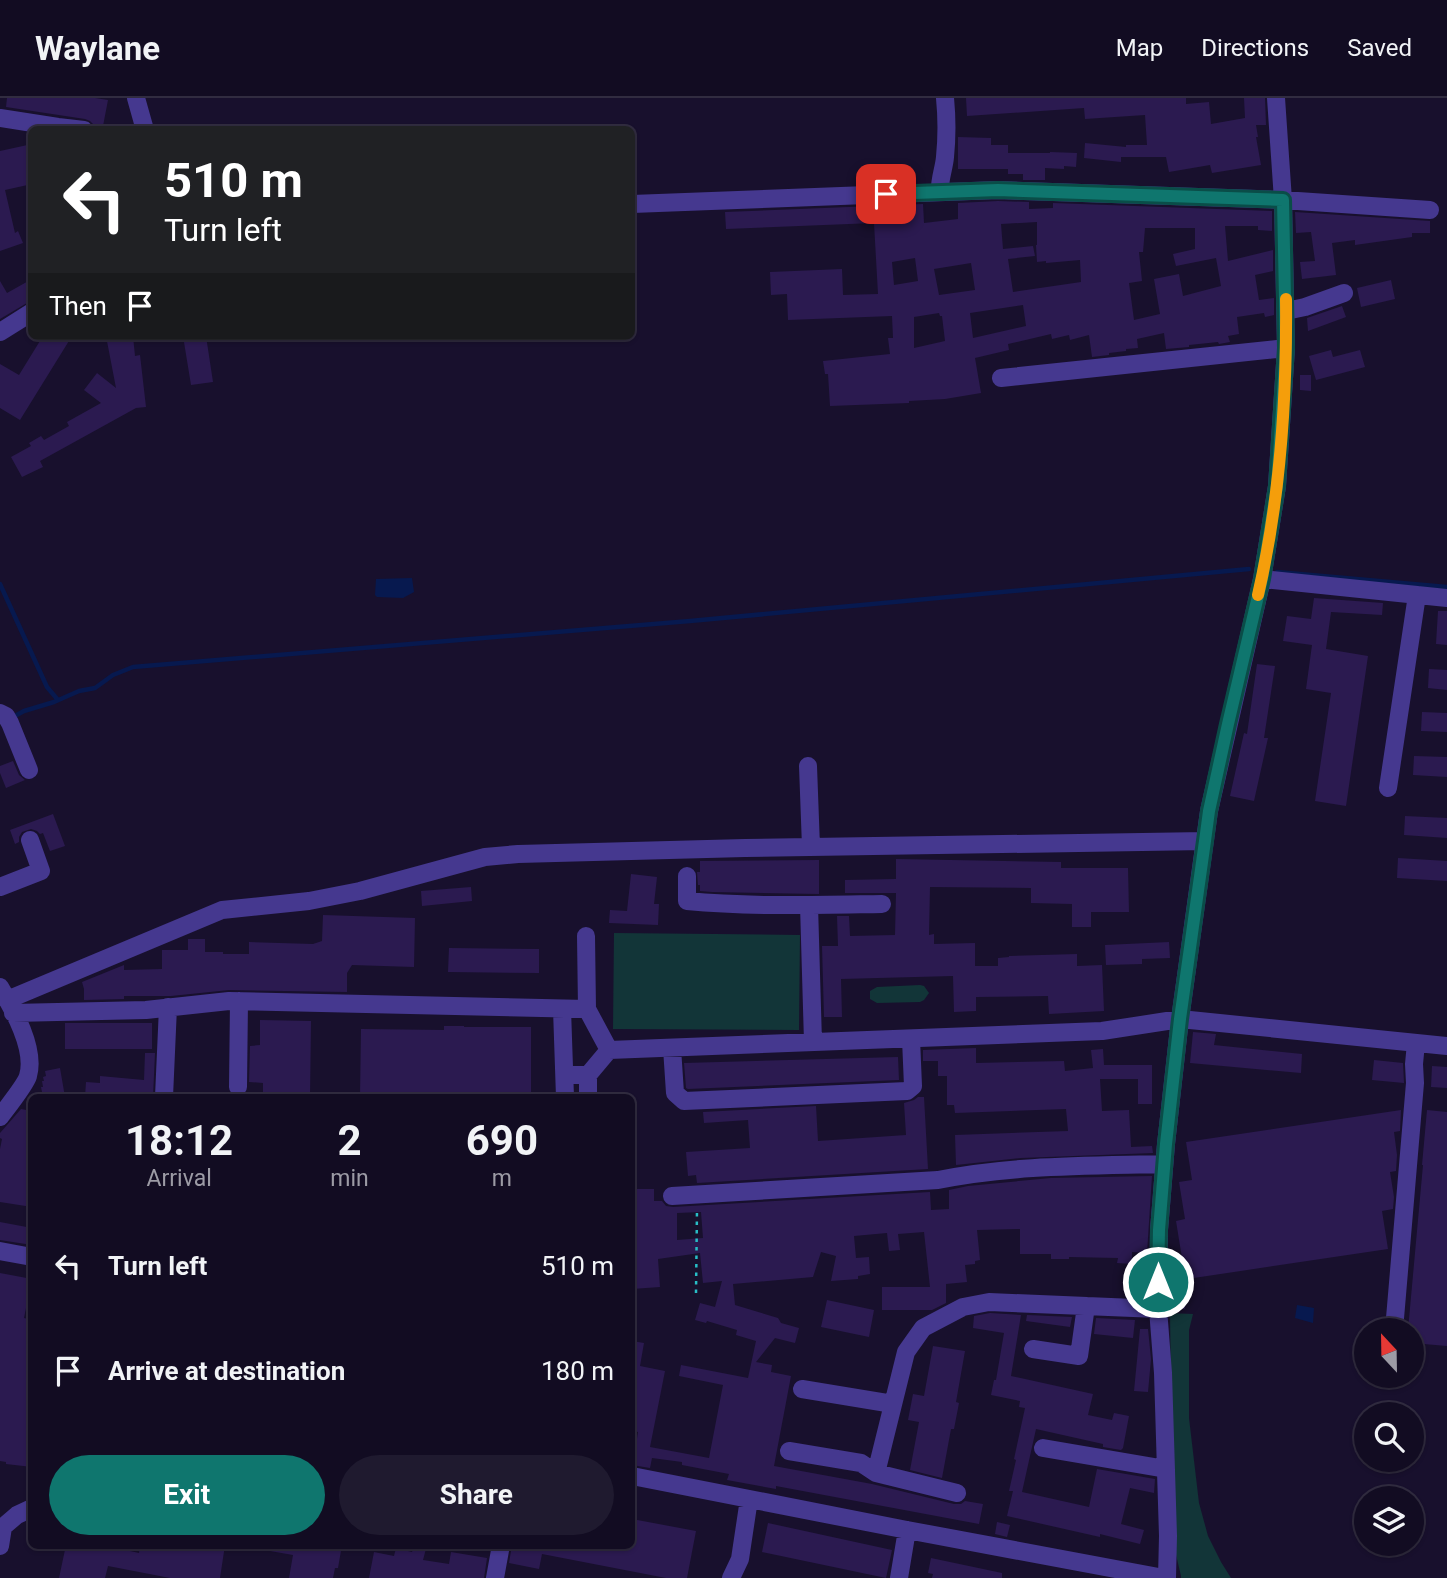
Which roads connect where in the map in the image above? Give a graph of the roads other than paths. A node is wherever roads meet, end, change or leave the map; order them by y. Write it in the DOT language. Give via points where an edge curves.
graph roads {
  1 [pos="136,98"];
  2 [pos="945,98"];
  3 [pos="1276,98"];
  4 [pos="0,118"];
  5 [pos="52,126"];
  6 [pos="144,126"];
  7 [pos="940,191"];
  8 [pos="1283,200"];
  9 [pos="635,204"];
  10 [pos="1430,210"];
  11 [pos="1344,293"];
  12 [pos="1286,312"];
  13 [pos="28,314"];
  14 [pos="0,332"];
  15 [pos="1286,348"];
  16 [pos="1001,378"];
  17 [pos="1262,579"];
  18 [pos="1416,594"];
  19 [pos="1447,597"];
  20 [pos="5,717"];
  21 [pos="808,766"];
  22 [pos="29,770"];
  23 [pos="1388,788"];
  24 [pos="30,840"];
  25 [pos="1205,841"];
  26 [pos="811,847"];
  27 [pos="687,876"];
  28 [pos="0,887"];
  29 [pos="882,904"];
  30 [pos="809,905"];
  31 [pos="586,936"];
  32 [pos="7,1000"];
  33 [pos="239,1001"];
  34 [pos="168,1007"];
  35 [pos="562,1009"];
  36 [pos="587,1009"];
  37 [pos="1180,1019"];
  38 [pos="911,1039"];
  39 [pos="813,1042"];
  40 [pos="1416,1043"];
  41 [pos="1447,1046"];
  42 [pos="672,1048"];
  43 [pos="609,1050"];
  44 [pos="565,1075"];
  45 [pos="589,1075"];
  46 [pos="238,1087"];
  47 [pos="164,1094"];
  48 [pos="565,1094"];
  49 [pos="588,1094"];
  50 [pos="0,1117"];
  51 [pos="1164,1164"];
  52 [pos="672,1196"];
  53 [pos="0,1251"];
  54 [pos="28,1257"];
  55 [pos="1086,1306"];
  56 [pos="1158,1309"];
  57 [pos="1395,1318"];
  58 [pos="1033,1349"];
  59 [pos="802,1389"];
  60 [pos="893,1404"];
  61 [pos="1043,1448"];
  62 [pos="789,1451"];
  63 [pos="1166,1469"];
  64 [pos="876,1473"];
  65 [pos="635,1477"];
  66 [pos="957,1493"];
  67 [pos="749,1499"];
  68 [pos="28,1510"];
  69 [pos="906,1530"];
  70 [pos="1167,1544"];
  71 [pos="0,1546"];
  72 [pos="500,1549"];
  73 [pos="495,1578"];
  74 [pos="731,1578"];
  75 [pos="899,1578"];
  76 [pos="1165,1578"];
  77 [pos="1177,1578"];
  1 -- 6 [label="street"];
  2 -- 7 [label="street" via="948,127"];
  3 -- 8 [label="street"];
  4 -- 5 [label="street"];
  7 -- 8 [label="street"];
  7 -- 9 [label="street"];
  8 -- 10 [label="street"];
  8 -- 12 [label="street"];
  11 -- 12 [label="street"];
  12 -- 15 [label="street"];
  13 -- 14 [label="street"];
  15 -- 16 [label="street"];
  15 -- 17 [label="street" via="1277,486"];
  17 -- 18 [label="street"];
  17 -- 25 [label="street"];
  18 -- 19 [label="street"];
  18 -- 23 [label="street"];
  20 -- 22 [label="street"];
  21 -- 26 [label="street"];
  24 -- 28 [label="street" via="41,871"];
  25 -- 26 [label="street"];
  25 -- 37 [label="street"];
  26 -- 32 [label="street" via="485,857 360,891 222,910"];
  27 -- 30 [label="street" via="687,901"];
  29 -- 30 [label="street"];
  30 -- 39 [label="street"];
  31 -- 36 [label="street"];
  32 -- 34 [label="street" via="146,1010"];
  32 -- 50 [label="street" via="30,1056 28,1077"];
  33 -- 34 [label="street"];
  33 -- 35 [label="street"];
  33 -- 46 [label="street"];
  34 -- 47 [label="street"];
  35 -- 36 [label="street"];
  35 -- 44 [label="street"];
  36 -- 43 [label="street"];
  37 -- 38 [label="street" via="1102,1031"];
  37 -- 40 [label="street"];
  37 -- 51 [label="street"];
  38 -- 39 [label="street"];
  38 -- 42 [label="street" via="913,1086 907,1091 684,1101 675,1093"];
  39 -- 42 [label="street"];
  40 -- 41 [label="street"];
  40 -- 57 [label="street"];
  42 -- 43 [label="street"];
  43 -- 45 [label="street"];
  44 -- 45 [label="street"];
  44 -- 48 [label="street"];
  45 -- 49 [label="street"];
  51 -- 52 [label="street" via="1024,1168 938,1180"];
  51 -- 56 [label="street"];
  53 -- 54 [label="street"];
  55 -- 56 [label="street"];
  55 -- 58 [label="street" via="1079,1356"];
  55 -- 60 [label="street" via="989,1301 962,1307 923,1328 906,1352"];
  56 -- 63 [label="street"];
  59 -- 60 [label="street"];
  60 -- 64 [label="street"];
  61 -- 63 [label="street"];
  62 -- 64 [label="street" via="861,1463"];
  63 -- 70 [label="street"];
  64 -- 66 [label="street"];
  65 -- 67 [label="street"];
  67 -- 69 [label="street"];
  67 -- 74 [label="street" via="740,1559"];
  68 -- 71 [label="street" via="3,1527"];
  69 -- 75 [label="street"];
  69 -- 76 [label="street"];
  70 -- 76 [label="street"];
  70 -- 77 [label="street"];
  72 -- 73 [label="street"];
}
